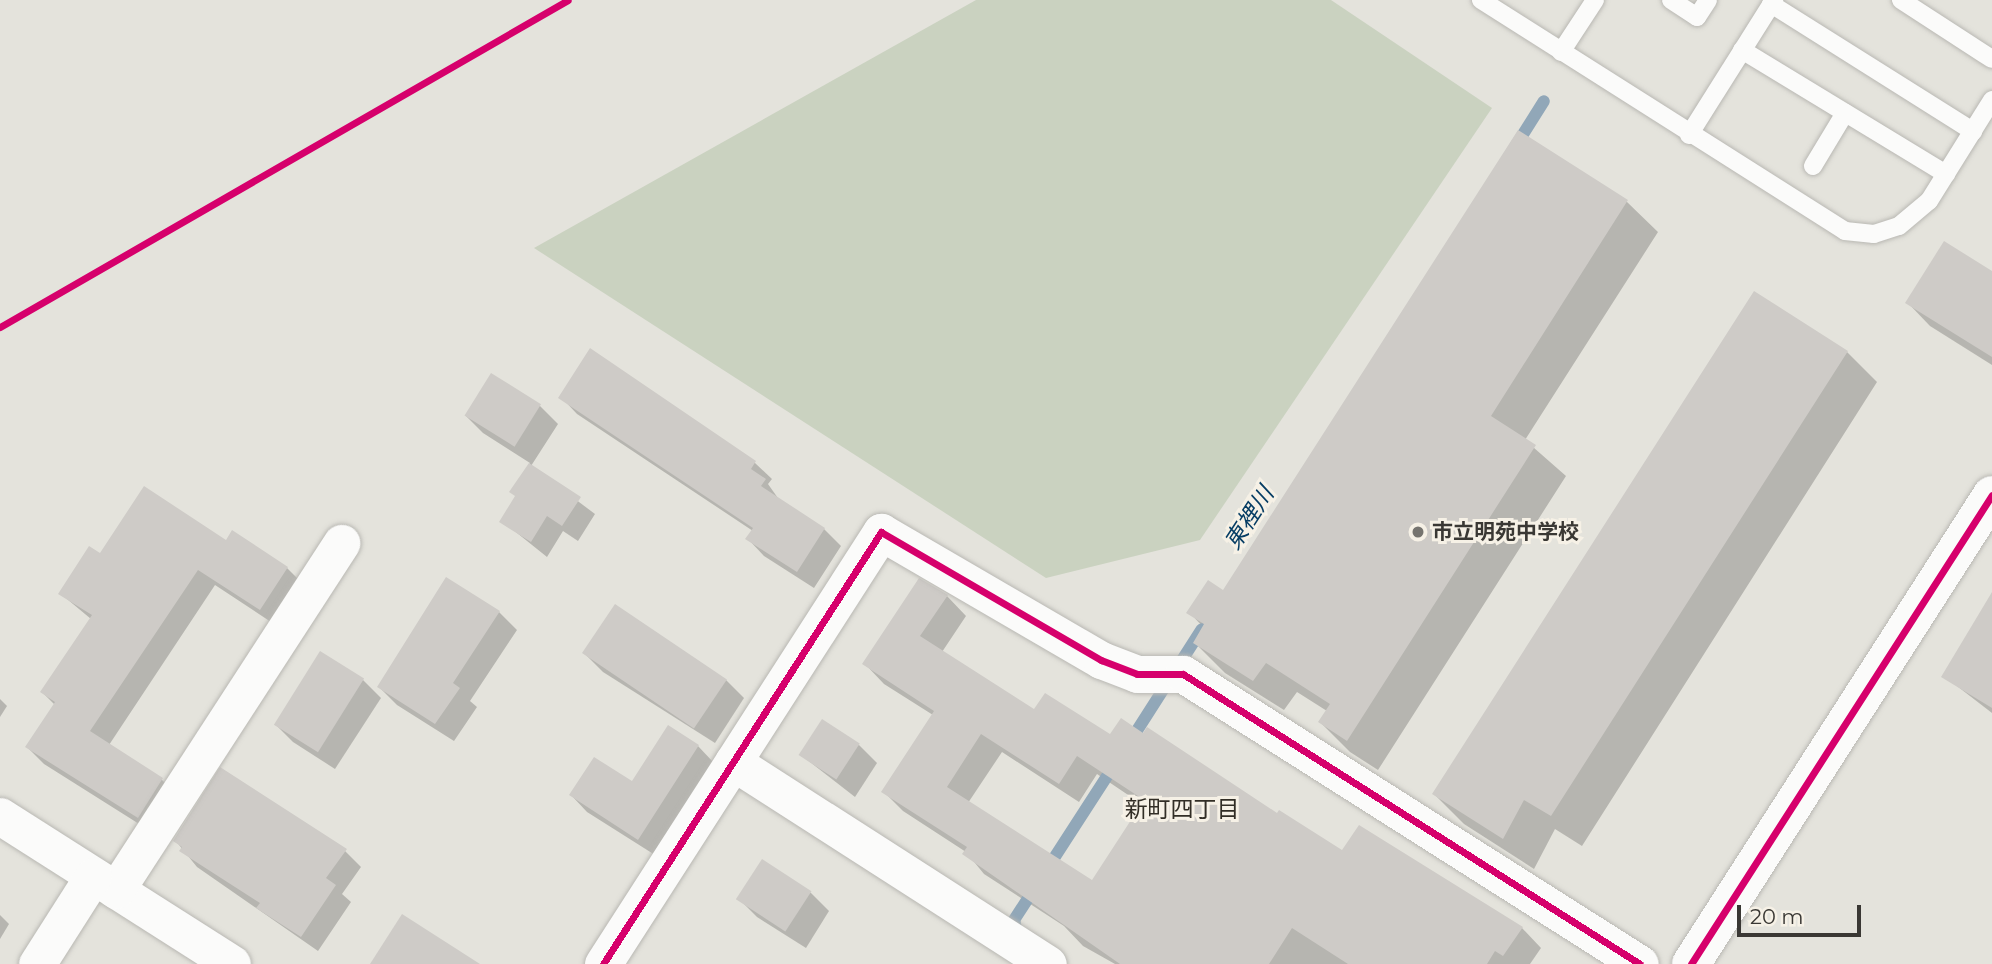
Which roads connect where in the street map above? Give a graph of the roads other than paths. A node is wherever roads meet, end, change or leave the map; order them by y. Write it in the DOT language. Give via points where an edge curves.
graph roads {
  1 [pos="1481,0"];
  2 [pos="1595,0"];
  3 [pos="1671,0"];
  4 [pos="1709,0"];
  5 [pos="1901,0"];
  6 [pos="1772,2"];
  7 [pos="1504,6"];
  8 [pos="1742,50"];
  9 [pos="1561,52"];
  10 [pos="1992,59"];
  11 [pos="1992,100"];
  12 [pos="1845,113"];
  13 [pos="1973,131"];
  14 [pos="1689,135"];
  15 [pos="1813,166"];
  16 [pos="1946,174"];
  17 [pos="1992,495"];
  18 [pos="341,543"];
  19 [pos="733,762"];
  20 [pos="0,816"];
  21 [pos="105,883"];
  22 [pos="37,964"];
  23 [pos="232,964"];
  24 [pos="603,964"];
  25 [pos="1048,964"];
  26 [pos="1640,964"];
  27 [pos="1691,964"];
  1 -- 7 [label="lane"];
  2 -- 9 [label="lane"];
  3 -- 4 [label="lane" via="1697,17"];
  5 -- 10 [label="lane"];
  6 -- 8 [label="lane"];
  6 -- 13 [label="lane"];
  7 -- 9 [label="lane"];
  8 -- 12 [label="lane"];
  8 -- 14 [label="lane"];
  9 -- 14 [label="lane"];
  11 -- 13 [label="lane"];
  12 -- 15 [label="lane"];
  12 -- 16 [label="lane"];
  13 -- 16 [label="lane"];
  14 -- 16 [label="lane" via="1845,231 1874,233 1899,226 1929,201"];
  17 -- 27 [label="street"];
  18 -- 21 [label="street"];
  19 -- 24 [label="street"];
  19 -- 25 [label="street"];
  19 -- 26 [label="street" via="881,532 1101,660 1137,674 1183,674"];
  20 -- 21 [label="street"];
  21 -- 22 [label="street"];
  21 -- 23 [label="street"];
}
